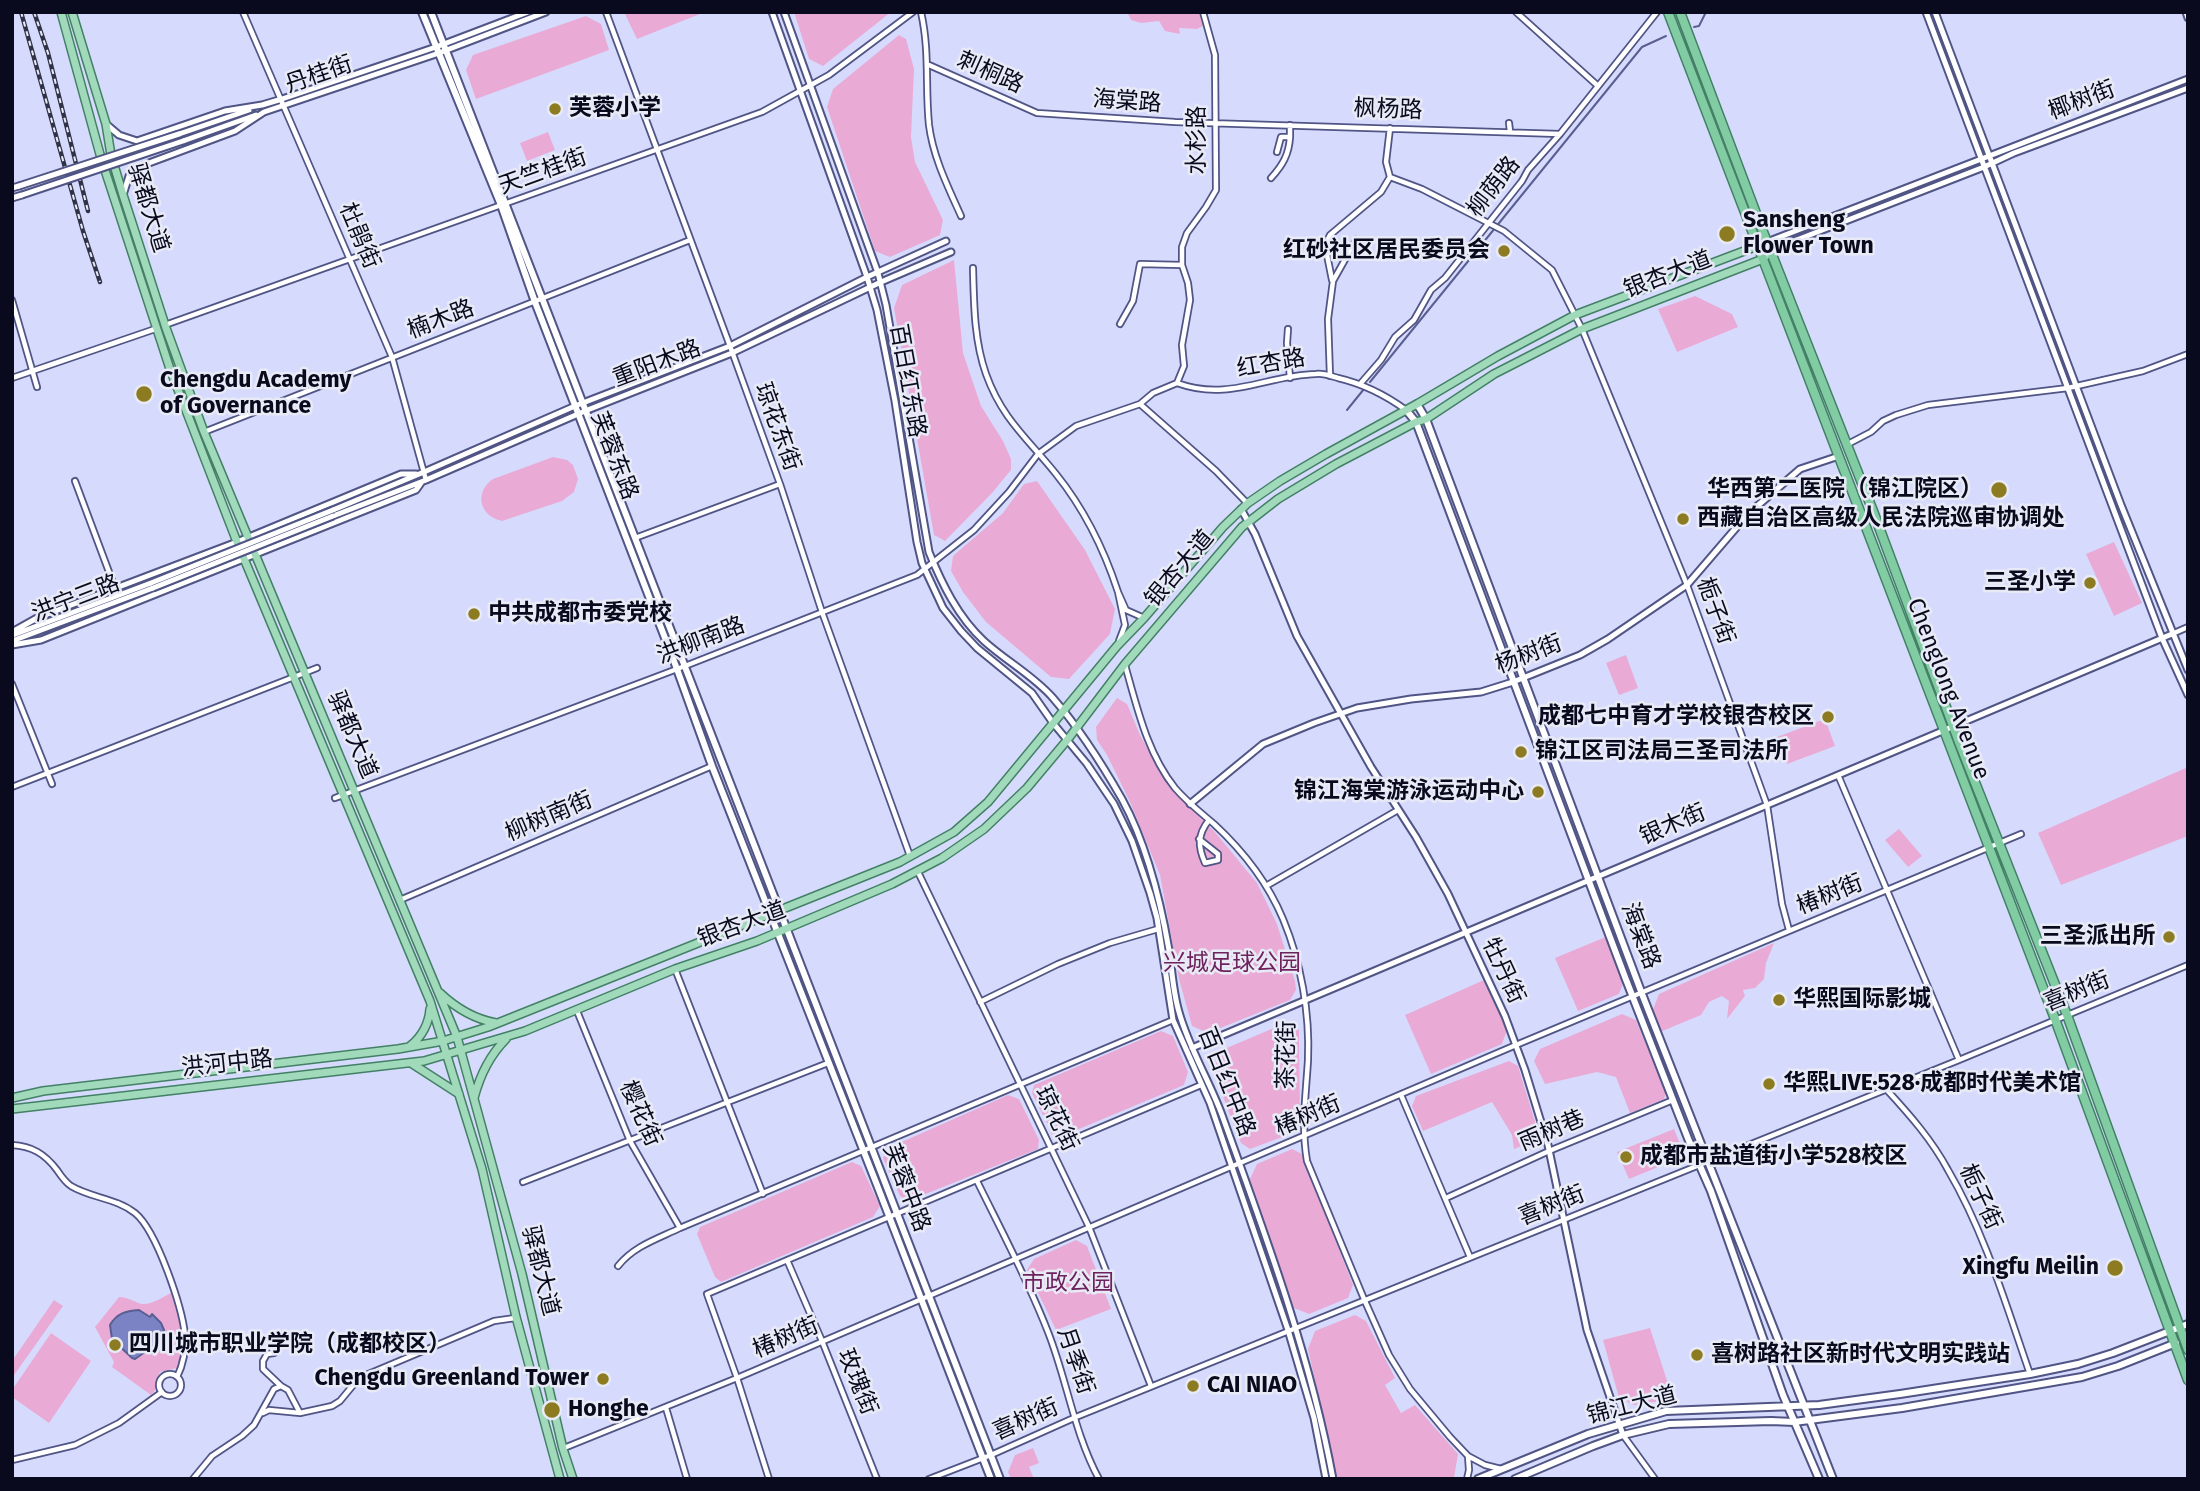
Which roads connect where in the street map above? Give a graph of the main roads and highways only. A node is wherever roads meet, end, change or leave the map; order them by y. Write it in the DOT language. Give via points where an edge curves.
graph roads {
  1 [pos="61,12"];
  2 [pos="72,12"];
  3 [pos="422,12"];
  4 [pos="431,12"];
  5 [pos="1668,12"];
  6 [pos="1680,12"];
  7 [pos="441,48"];
  8 [pos="1757,246"];
  9 [pos="1769,246"];
  10 [pos="1763,258"];
  11 [pos="1417,404"];
  12 [pos="580,409"];
  13 [pos="1406,410"];
  14 [pos="1426,419"];
  15 [pos="1416,422"];
  16 [pos="781,910"];
  17 [pos="769,915"];
  18 [pos="788,929"];
  19 [pos="777,933"];
  20 [pos="438,992"];
  21 [pos="430,1001"];
  22 [pos="497,1023"];
  23 [pos="509,1036"];
  24 [pos="457,1037"];
  25 [pos="443,1041"];
  26 [pos="407,1048"];
  27 [pos="461,1052"];
  28 [pos="447,1056"];
  29 [pos="410,1063"];
  30 [pos="459,1094"];
  31 [pos="12,1098"];
  32 [pos="474,1099"];
  33 [pos="12,1109"];
  34 [pos="2184,1326"];
  35 [pos="2170,1332"];
  36 [pos="2186,1339"];
  37 [pos="2174,1344"];
  38 [pos="2188,1350"];
  39 [pos="1986,1380"];
  40 [pos="2188,1380"];
  41 [pos="1988,1394"];
  42 [pos="1787,1406"];
  43 [pos="1803,1406"];
  44 [pos="1809,1421"];
  45 [pos="1794,1422"];
  46 [pos="1518,1478"];
  47 [pos="560,1479"];
  48 [pos="573,1479"];
  49 [pos="990,1479"];
  50 [pos="1000,1479"];
  51 [pos="1478,1479"];
  52 [pos="1819,1479"];
  53 [pos="1833,1479"];
  1 -- 21 [label="main road, 驿都大道" via="155,329 244,560"];
  2 -- 20 [label="main road, 驿都大道" via="123,195 204,432"];
  3 -- 7 [label="main road, 芙蓉东路"];
  4 -- 7 [label="main road, 芙蓉东路"];
  5 -- 8 [label="highway, Chenglong Avenue"];
  6 -- 9 [label="highway, Chenglong Avenue"];
  7 -- 12 [label="main road, 芙蓉东路"];
  8 -- 9 [label="main road, 银杏大道"];
  8 -- 10 [label="highway, Chenglong Avenue"];
  8 -- 11 [label="main road, 银杏大道" via="1575,315"];
  9 -- 10 [label="main road, 银杏大道"];
  9 -- 34 [label="highway, Chenglong Avenue"];
  10 -- 14 [label="main road, 银杏大道" via="1582,329 1493,374"];
  10 -- 35 [label="highway, Chenglong Avenue"];
  11 -- 13 [label="main road, 银杏大道"];
  11 -- 14 [label="main road, 海棠路"];
  12 -- 16 [label="main road, 芙蓉东路"];
  12 -- 17 [label="main road, 芙蓉东路"];
  13 -- 15 [label="main road, 海棠路"];
  13 -- 16 [label="main road, 银杏大道" via="1244,506 1117,646 1011,776 954,832 910,856"];
  14 -- 15 [label="main road, 银杏大道"];
  14 -- 43 [label="main road, 海棠路"];
  15 -- 18 [label="main road, 银杏大道" via="1278,499 1232,537 1068,740 984,829 918,872"];
  15 -- 42 [label="main road, 海棠路" via="1633,998 1711,1191"];
  16 -- 17 [label="main road, 银杏大道"];
  16 -- 18 [label="main road, 芙蓉中路"];
  17 -- 19 [label="main road, 芙蓉中路"];
  17 -- 22 [label="main road, 银杏大道"];
  18 -- 19 [label="main road, 银杏大道"];
  18 -- 50 [label="main road, 芙蓉中路"];
  19 -- 23 [label="main road, 银杏大道"];
  19 -- 49 [label="main road, 芙蓉中路"];
  20 -- 22 [label="main road" via="459,1010"];
  20 -- 24 [label="main road, 驿都大道"];
  21 -- 25 [label="main road, 驿都大道"];
  21 -- 26 [label="main road" via="429,1020"];
  22 -- 24 [label="main road, 银杏大道"];
  23 -- 27 [label="main road, 银杏大道"];
  23 -- 32 [label="main road" via="492,1054"];
  24 -- 25 [label="main road, 银杏大道"];
  24 -- 27 [label="main road, 驿都大道"];
  25 -- 26 [label="main road, 洪河中路"];
  25 -- 28 [label="main road, 驿都大道"];
  26 -- 31 [label="main road, 洪河中路"];
  27 -- 28 [label="main road, 银杏大道"];
  27 -- 32 [label="main road, 驿都大道"];
  28 -- 29 [label="main road, 洪河中路"];
  28 -- 30 [label="main road, 驿都大道"];
  29 -- 30 [label="main road"];
  29 -- 33 [label="main road, 洪河中路"];
  30 -- 47 [label="main road, 驿都大道"];
  32 -- 48 [label="main road, 驿都大道"];
  34 -- 35 [label="main road, 锦江大道"];
  34 -- 36 [label="highway, Chenglong Avenue"];
  35 -- 37 [label="highway, Chenglong Avenue"];
  35 -- 39 [label="main road, 锦江大道" via="2078,1364"];
  36 -- 37 [label="main road, 锦江大道"];
  36 -- 38 [label="highway, Chenglong Avenue"];
  37 -- 40 [label="highway, Chenglong Avenue"];
  37 -- 41 [label="main road, 锦江大道" via="2082,1377"];
  39 -- 41 [label="main road"];
  39 -- 43 [label="main road, 锦江大道"];
  41 -- 44 [label="main road, 锦江大道"];
  42 -- 43 [label="main road, 锦江大道"];
  42 -- 45 [label="main road, 海棠路"];
  42 -- 51 [label="main road, 锦江大道" via="1666,1411 1588,1434"];
  43 -- 44 [label="main road, 海棠路"];
  44 -- 45 [label="main road, 锦江大道"];
  44 -- 53 [label="main road, 海棠路"];
  45 -- 46 [label="main road, 锦江大道" via="1669,1424 1623,1435"];
  45 -- 52 [label="main road, 海棠路"];
}
